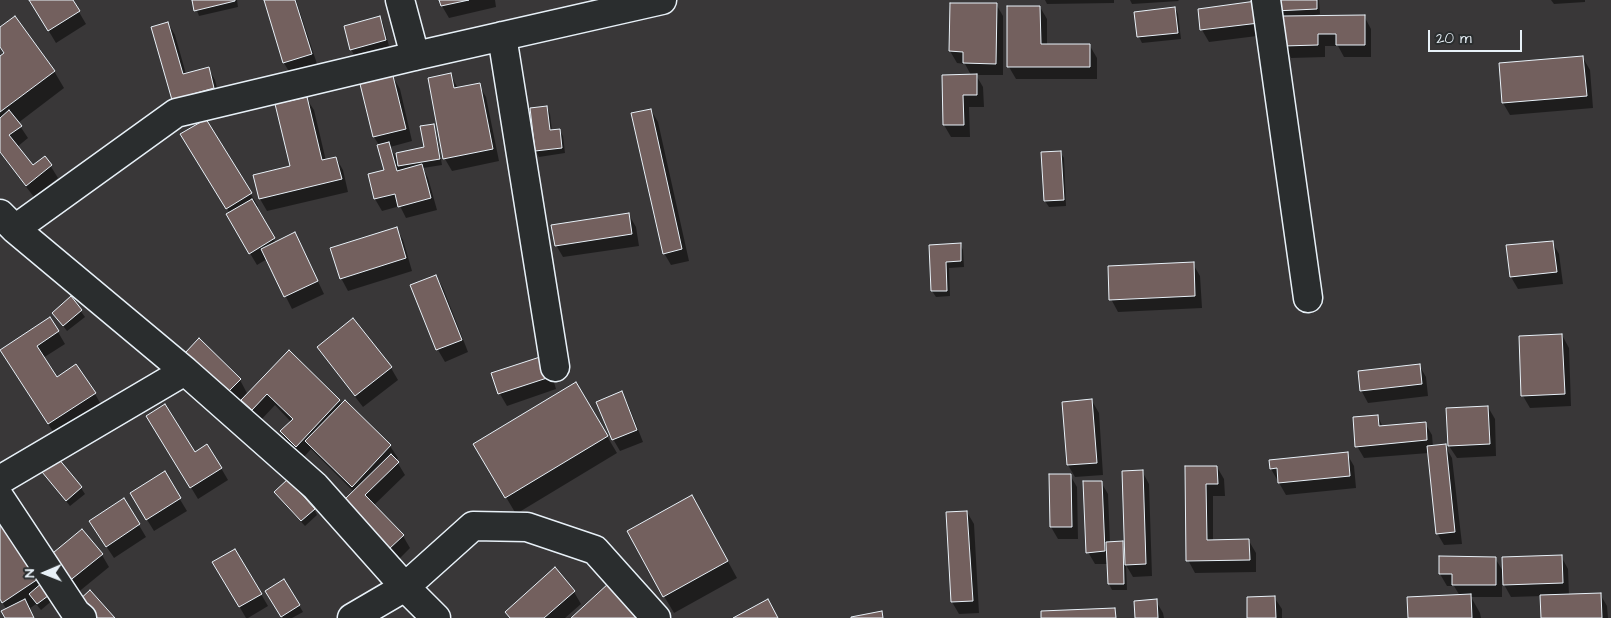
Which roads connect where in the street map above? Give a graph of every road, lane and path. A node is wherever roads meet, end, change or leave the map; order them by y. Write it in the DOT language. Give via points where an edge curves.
graph roads {
  1 [pos="400,0"];
  2 [pos="662,0"];
  3 [pos="1266,0"];
  4 [pos="502,36"];
  5 [pos="415,56"];
  6 [pos="7,221"];
  7 [pos="1308,298"];
  8 [pos="555,367"];
  9 [pos="185,371"];
  10 [pos="0,480"];
  11 [pos="0,498"];
  12 [pos="405,587"];
  13 [pos="82,618"];
  14 [pos="352,618"];
  15 [pos="436,618"];
  16 [pos="656,618"];
  1 -- 5 [label="street"];
  2 -- 4 [label="street"];
  3 -- 7 [label="street"];
  4 -- 5 [label="street"];
  4 -- 8 [label="street"];
  5 -- 6 [label="street" via="176,113"];
  6 -- 9 [label="street"];
  9 -- 10 [label="street"];
  9 -- 12 [label="street" via="316,486"];
  11 -- 13 [label="street"];
  12 -- 14 [label="street"];
  12 -- 15 [label="street"];
  12 -- 16 [label="street" via="473,526 527,527 595,550"];
}
